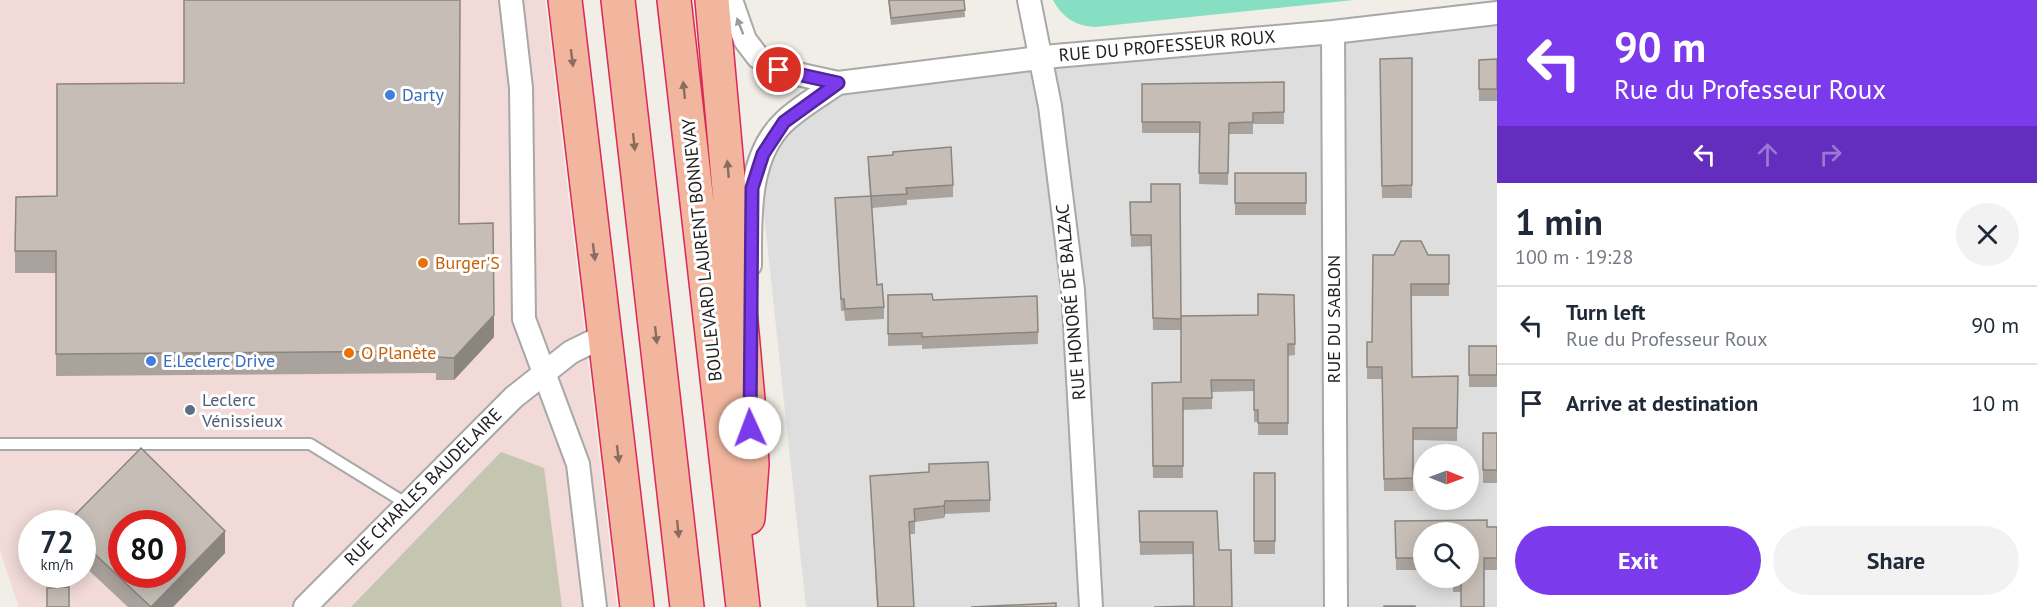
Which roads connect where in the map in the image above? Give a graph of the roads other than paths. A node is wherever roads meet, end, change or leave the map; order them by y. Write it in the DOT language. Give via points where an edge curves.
graph roads {
  1 [pos="511,0"];
  2 [pos="565,0"];
  3 [pos="618,0"];
  4 [pos="674,0"];
  5 [pos="712,0"];
  6 [pos="731,0"];
  7 [pos="1029,0"];
  8 [pos="1497,13"];
  9 [pos="1333,32"];
  10 [pos="1041,57"];
  11 [pos="838,83"];
  12 [pos="604,336"];
  13 [pos="544,370"];
  14 [pos="749,411"];
  15 [pos="0,444"];
  16 [pos="407,504"];
  17 [pos="743,605"];
  18 [pos="305,607"];
  19 [pos="595,607"];
  20 [pos="637,607"];
  21 [pos="687,607"];
  22 [pos="1091,607"];
  23 [pos="1336,607"];
  1 -- 13 [label="street" via="521,88 524,319"];
  2 -- 12 [label="highway, one-way"];
  3 -- 21 [label="highway, one-way"];
  17 -- 4 [label="highway, BOULEVARD LAURENT BONNEVAY, one-way"];
  14 -- 5 [label="highway, one-way"];
  11 -- 6 [label="street, RUE DU PROFESSEUR ROUX, one-way" via="779,70 758,57 745,40"];
  7 -- 10 [label="street, RUE HONORÉ DE BALZAC"];
  8 -- 9 [label="street, RUE DU PROFESSEUR ROUX"];
  9 -- 10 [label="street, RUE DU PROFESSEUR ROUX"];
  9 -- 23 [label="street, RUE DU SABLON"];
  10 -- 11 [label="street, RUE DU PROFESSEUR ROUX"];
  10 -- 22 [label="street, RUE HONORÉ DE BALZAC" via="1073,290"];
  11 -- 14 [label="street, RUE DU PROFESSEUR ROUX" via="784,122 763,154 752,188"];
  12 -- 13 [label="street, RUE CHARLES BAUDELAIRE"];
  12 -- 20 [label="highway, one-way"];
  13 -- 16 [label="street, RUE CHARLES BAUDELAIRE"];
  13 -- 19 [label="street" via="578,464"];
  14 -- 17 [label="highway" via="752,464"];
  15 -- 16 [label="lane" via="310,444"];
  16 -- 18 [label="street, RUE CHARLES BAUDELAIRE"];
}
